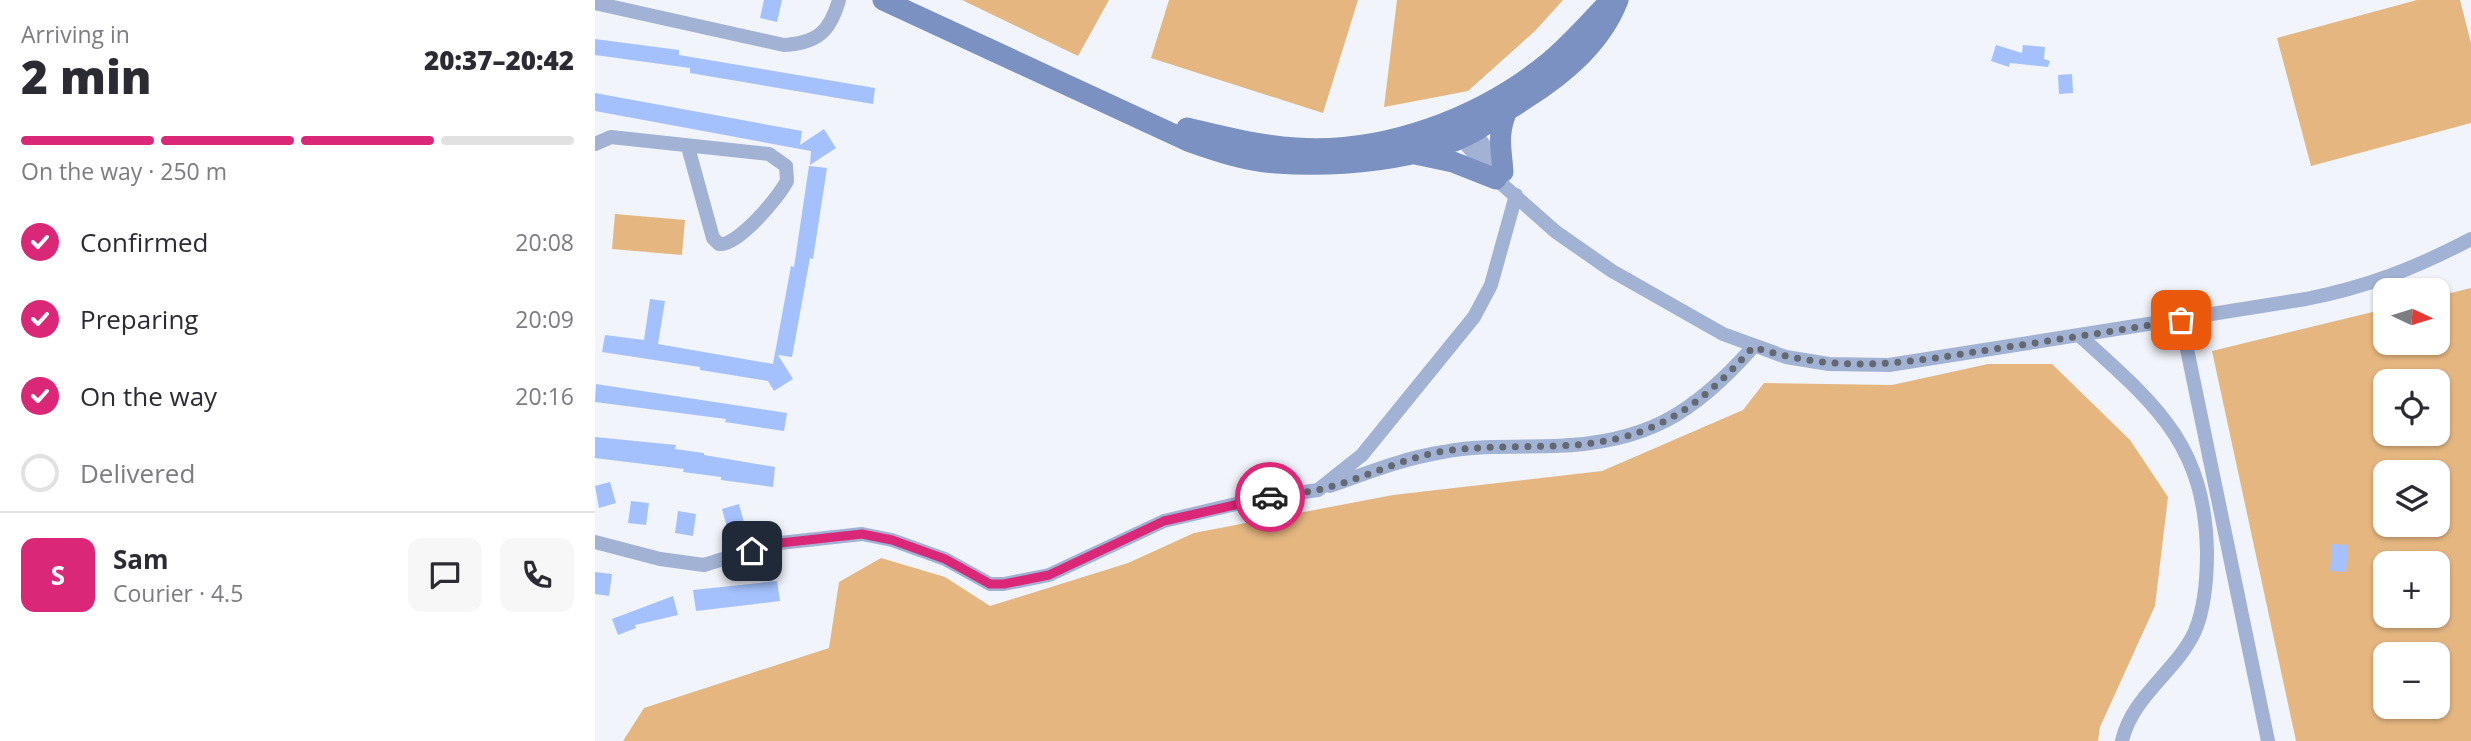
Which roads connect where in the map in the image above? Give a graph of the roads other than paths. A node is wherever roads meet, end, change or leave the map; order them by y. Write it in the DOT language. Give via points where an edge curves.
graph roads {
  1 [pos="839,0"];
  2 [pos="883,0"];
  3 [pos="1611,0"];
  4 [pos="1618,0"];
  5 [pos="595,4"];
  6 [pos="1507,110"];
  7 [pos="1130,114"];
  8 [pos="1461,126"];
  9 [pos="595,144"];
  10 [pos="688,147"];
  11 [pos="1411,154"];
  12 [pos="1506,184"];
  13 [pos="2471,239"];
  14 [pos="2181,320"];
  15 [pos="2080,337"];
  16 [pos="1753,347"];
  17 [pos="1318,490"];
  18 [pos="595,542"];
  19 [pos="2122,741"];
  20 [pos="2268,741"];
  1 -- 5 [label="street" via="828,28 803,44 784,45"];
  2 -- 7 [label="street"];
  3 -- 8 [label="street" via="1550,61"];
  4 -- 6 [label="street" via="1581,57"];
  6 -- 8 [label="street"];
  6 -- 12 [label="street" via="1499,144"];
  7 -- 8 [label="street" via="1229,138 1297,148 1364,145"];
  7 -- 11 [label="street" via="1217,151 1274,163 1351,162"];
  8 -- 11 [label="street"];
  8 -- 12 [label="street"];
  9 -- 10 [label="street" via="611,137"];
  10 -- 10 [label="street" via="769,154 786,166 787,181 730,243 719,244 713,238"];
  11 -- 12 [label="street" via="1453,162"];
  12 -- 16 [label="street" via="1556,232 1612,271"];
  12 -- 17 [label="street" via="1491,285 1474,317 1362,455"];
  13 -- 14 [label="street" via="2401,274 2342,292"];
  14 -- 15 [label="street"];
  14 -- 20 [label="street"];
  15 -- 16 [label="street" via="1889,365 1829,364"];
  15 -- 19 [label="street" via="2140,390 2167,421 2200,492 2206,528 2207,571 2194,633 2147,692"];
  16 -- 17 [label="street" via="1688,408 1658,427 1627,438 1442,452"];
  17 -- 18 [label="street" via="1164,521 1049,575 1004,584 990,584 945,559 862,534 771,544 704,565"];
}
